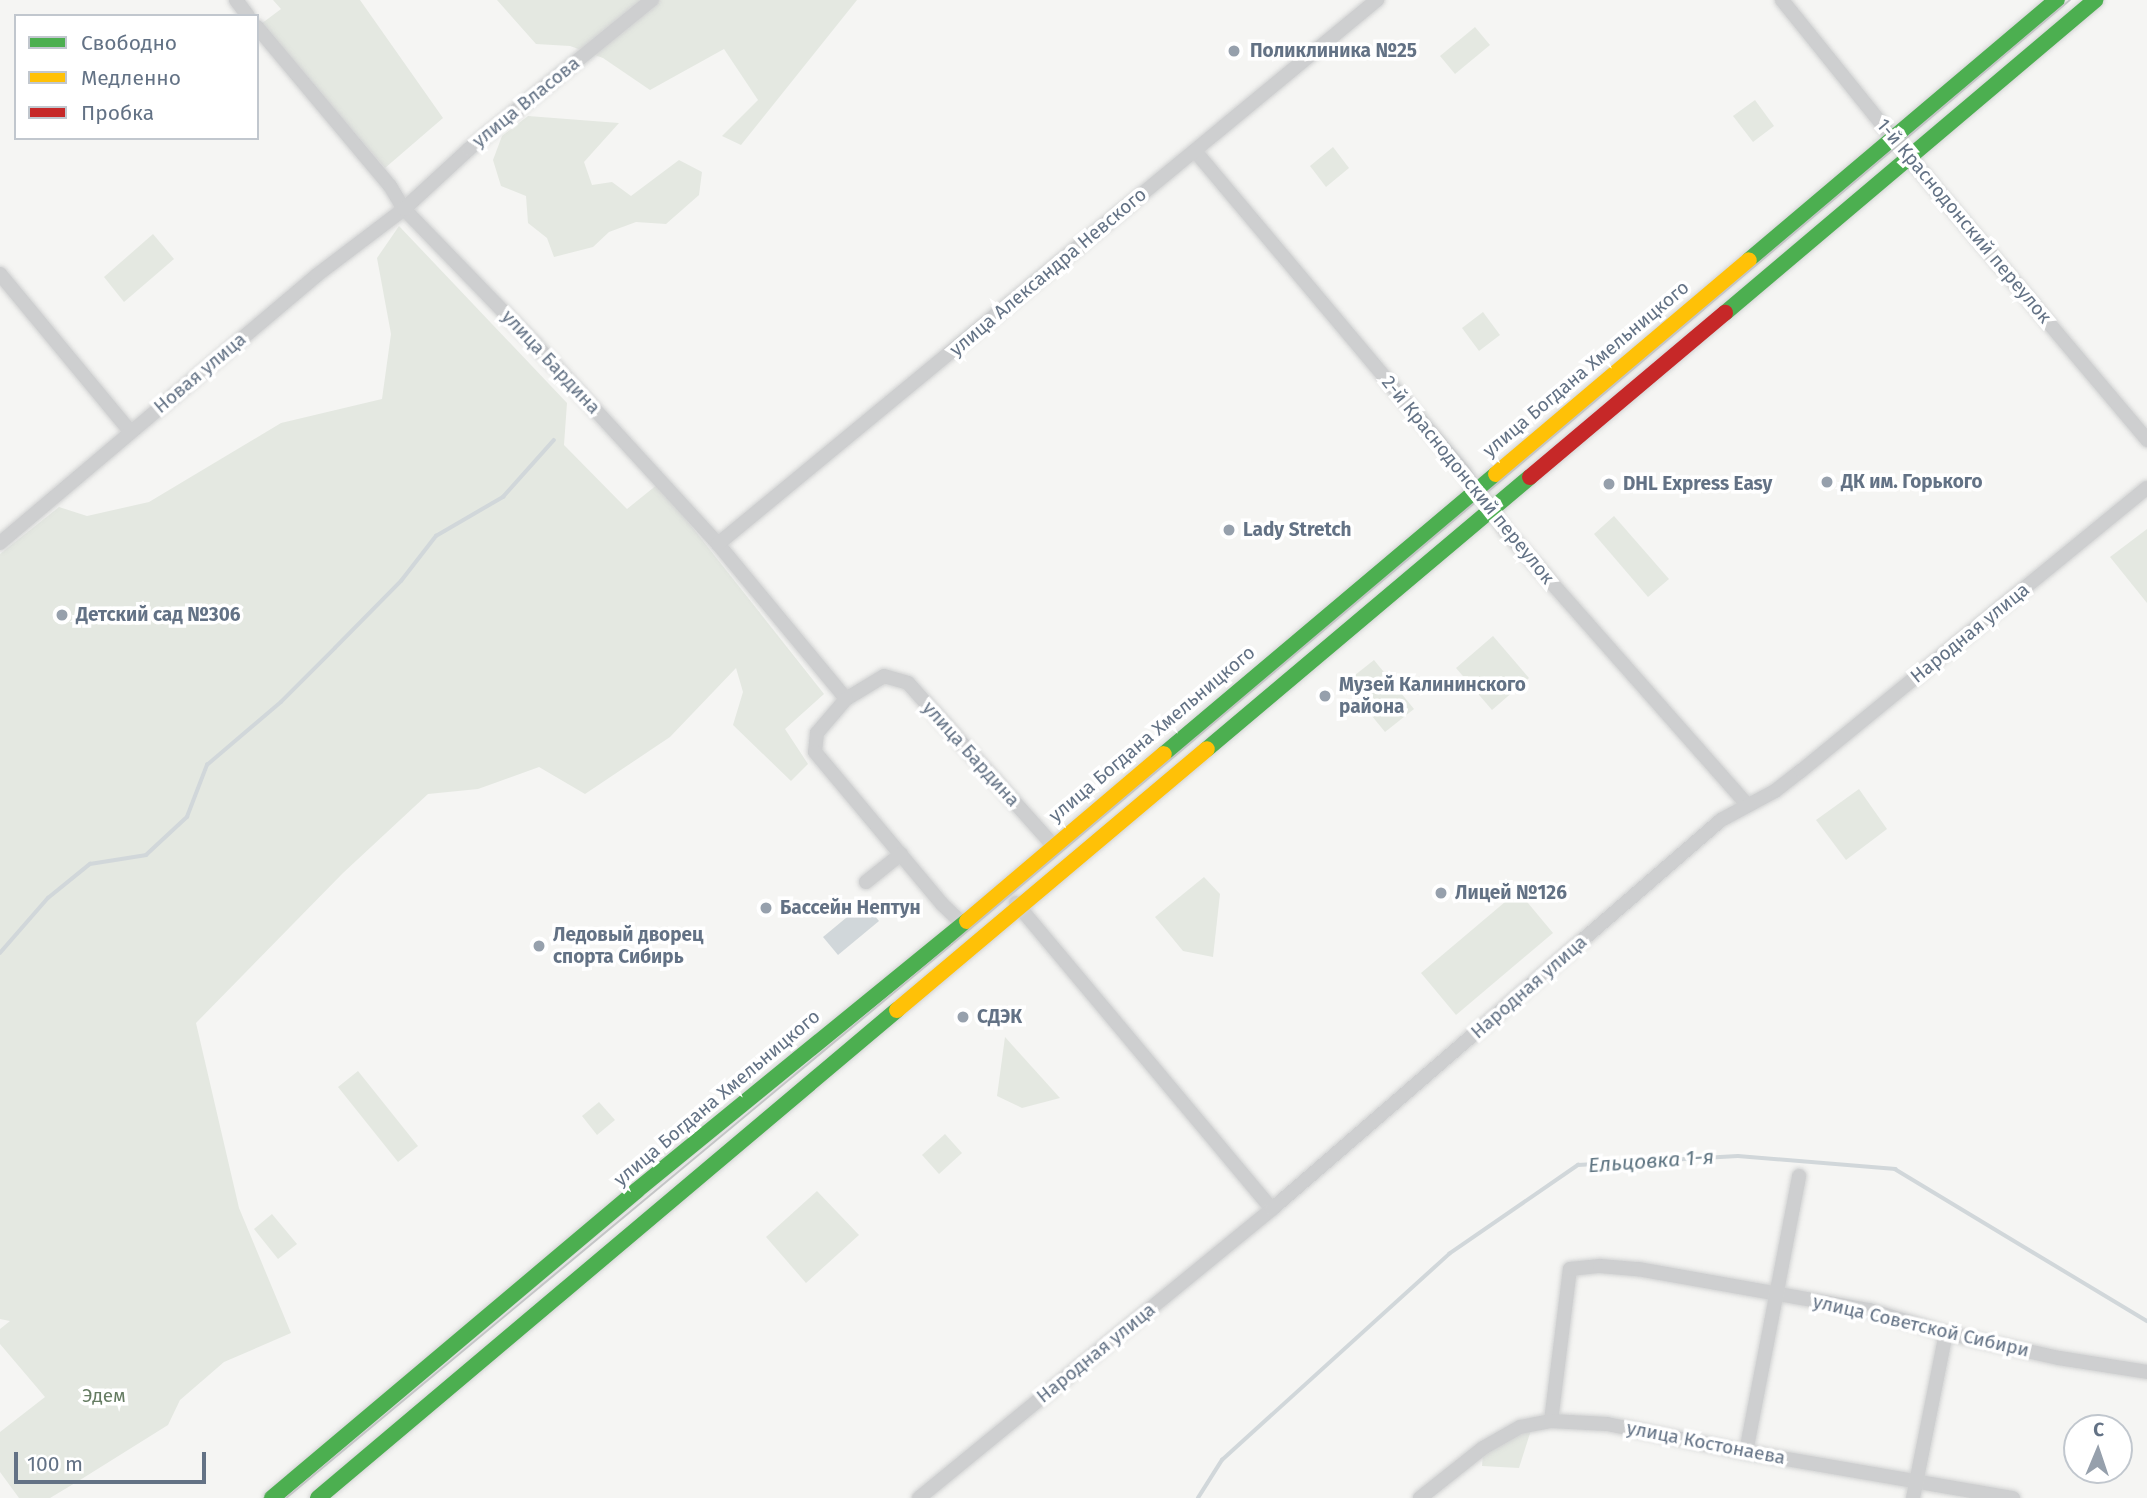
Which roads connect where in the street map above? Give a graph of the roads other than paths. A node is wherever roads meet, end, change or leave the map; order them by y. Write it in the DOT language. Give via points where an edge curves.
graph roads {
  1 [pos="652,0"];
  2 [pos="1377,0"];
  3 [pos="1782,0"];
  4 [pos="2057,0"];
  5 [pos="2096,0"];
  6 [pos="259,29"];
  7 [pos="1893,138"];
  8 [pos="1195,151"];
  9 [pos="1909,156"];
  10 [pos="404,209"];
  11 [pos="0,275"];
  12 [pos="130,431"];
  13 [pos="2147,440"];
  14 [pos="1477,488"];
  15 [pos="2147,488"];
  16 [pos="1492,511"];
  17 [pos="0,543"];
  18 [pos="718,544"];
  19 [pos="846,699"];
  20 [pos="1747,804"];
  21 [pos="1053,845"];
  22 [pos="901,854"];
  23 [pos="866,882"];
  24 [pos="1004,888"];
  25 [pos="1021,909"];
  26 [pos="962,923"];
  27 [pos="1799,1175"];
  28 [pos="1272,1209"];
  29 [pos="1777,1294"];
  30 [pos="1946,1333"];
  31 [pos="2147,1372"];
  32 [pos="1551,1421"];
  33 [pos="1746,1452"];
  34 [pos="1916,1480"];
  35 [pos="272,1498"];
  36 [pos="318,1498"];
  37 [pos="919,1498"];
  38 [pos="1420,1498"];
  39 [pos="1913,1498"];
  40 [pos="2013,1498"];
  1 -- 10 [label="street, улица Власова" via="469,149"];
  2 -- 8 [label="street, улица Александра Невского"];
  3 -- 7 [label="street, 1-й Краснодонский переулок"];
  4 -- 7 [label="highway, улица Богдана Хмельницкого"];
  5 -- 9 [label="highway"];
  6 -- 10 [label="street, улица Бардина" via="390,186"];
  7 -- 9 [label="street, 1-й Краснодонский переулок"];
  7 -- 14 [label="highway, улица Богдана Хмельницкого"];
  8 -- 14 [label="street, 2-й Краснодонский переулок"];
  8 -- 18 [label="street, улица Александра Невского"];
  9 -- 13 [label="street, 1-й Краснодонский переулок"];
  9 -- 16 [label="highway"];
  10 -- 12 [label="street, Новая улица"];
  10 -- 18 [label="street, улица Бардина"];
  11 -- 12 [label="street"];
  12 -- 17 [label="street, Новая улица"];
  14 -- 16 [label="street, 2-й Краснодонский переулок"];
  14 -- 21 [label="highway, улица Богдана Хмельницкого"];
  15 -- 20 [label="street, Народная улица" via="1801,771 1775,791"];
  16 -- 20 [label="street, 2-й Краснодонский переулок" via="1623,667"];
  16 -- 25 [label="highway"];
  18 -- 19 [label="street, улица Бардина"];
  19 -- 21 [label="street, улица Бардина" via="884,676 908,683"];
  19 -- 22 [label="street, улица Бардина" via="817,733 815,752"];
  20 -- 28 [label="street, Народная улица" via="1721,820"];
  21 -- 24 [label="highway, улица Богдана Хмельницкого"];
  22 -- 23 [label="street"];
  22 -- 26 [label="street, улица Бардина"];
  24 -- 25 [label="street"];
  24 -- 26 [label="highway, улица Богдана Хмельницкого"];
  25 -- 28 [label="street"];
  25 -- 36 [label="highway" via="821,1072"];
  26 -- 35 [label="highway, улица Богдана Хмельницкого"];
  27 -- 29 [label="street"];
  28 -- 37 [label="street, Народная улица"];
  29 -- 30 [label="street, улица Советской Сибири" via="1869,1310"];
  29 -- 32 [label="street, улица Советской Сибири" via="1638,1269 1570,1269"];
  29 -- 33 [label="street"];
  30 -- 31 [label="street, улица Советской Сибири"];
  30 -- 34 [label="street"];
  32 -- 33 [label="street, улица Костонаева" via="1607,1424"];
  32 -- 38 [label="street, улица Костонаева" via="1520,1427 1483,1448"];
  33 -- 34 [label="street, улица Костонаева"];
  34 -- 39 [label="street"];
  34 -- 40 [label="street, улица Костонаева"];
}
